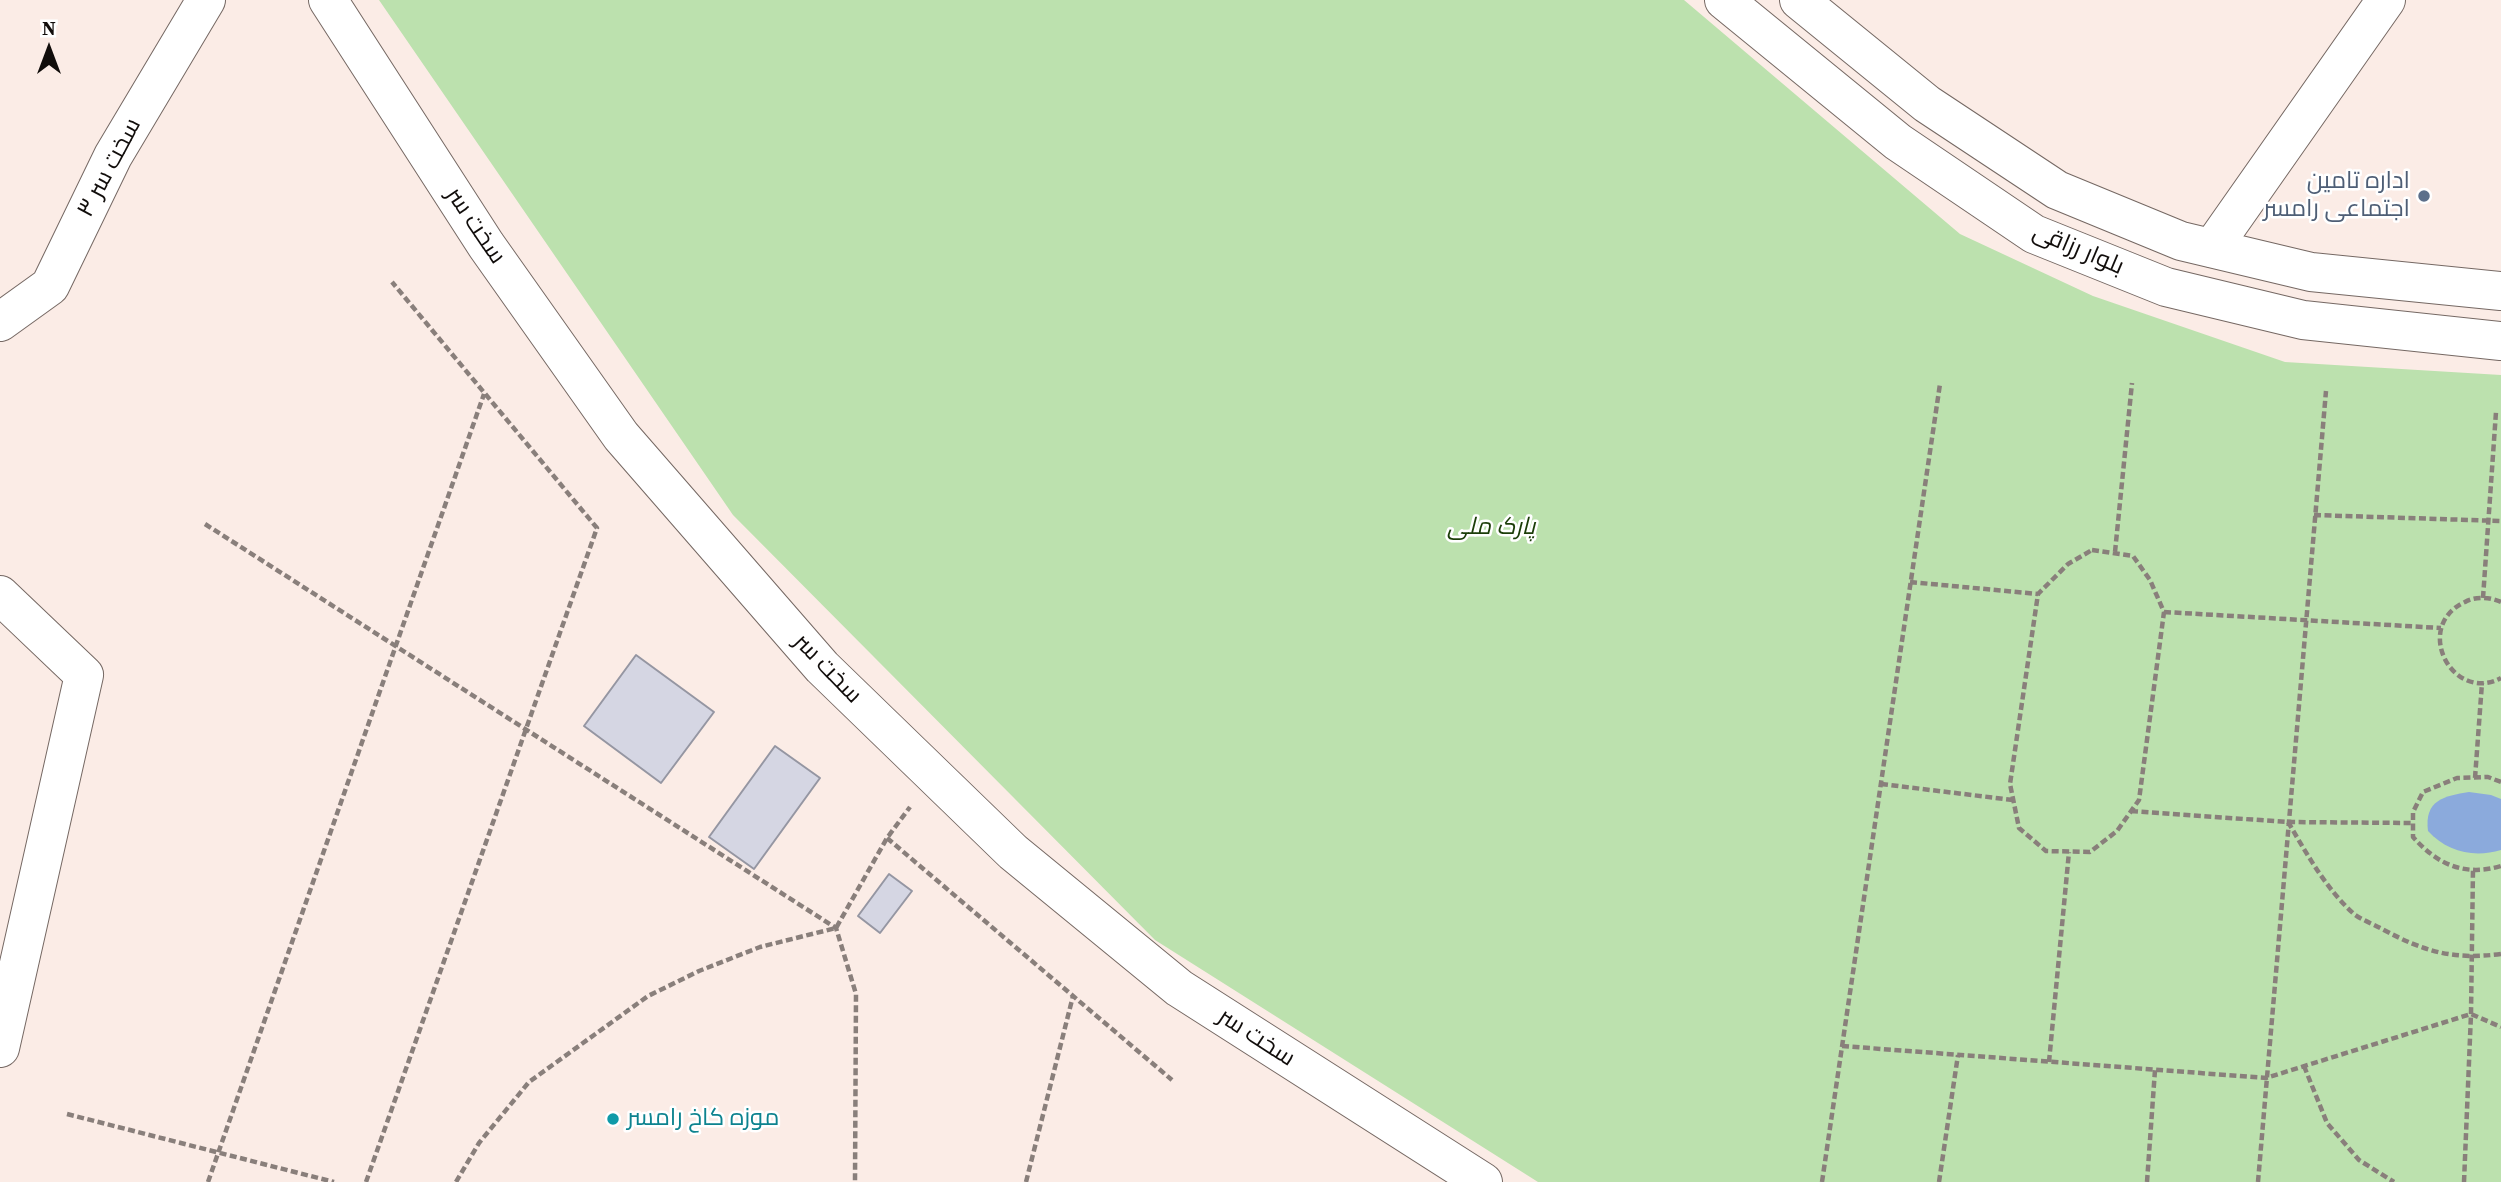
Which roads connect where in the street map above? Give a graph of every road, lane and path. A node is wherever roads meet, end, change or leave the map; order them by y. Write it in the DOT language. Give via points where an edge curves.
graph roads {
  1 [pos="206,0"];
  2 [pos="328,0"];
  3 [pos="1724,0"];
  4 [pos="1799,0"];
  5 [pos="2386,0"];
  6 [pos="2212,248"];
  7 [pos="392,282"];
  8 [pos="2501,291"];
  9 [pos="0,322"];
  10 [pos="2501,341"];
  11 [pos="2132,383"];
  12 [pos="1940,384"];
  13 [pos="2326,391"];
  14 [pos="485,393"];
  15 [pos="2496,412"];
  16 [pos="2314,515"];
  17 [pos="2488,520"];
  18 [pos="2501,521"];
  19 [pos="205,524"];
  20 [pos="2115,552"];
  21 [pos="1910,582"];
  22 [pos="2038,594"];
  23 [pos="0,596"];
  24 [pos="2483,598"];
  25 [pos="2501,602"];
  26 [pos="2164,612"];
  27 [pos="2304,622"];
  28 [pos="2441,628"];
  29 [pos="396,646"];
  30 [pos="2501,678"];
  31 [pos="2482,683"];
  32 [pos="525,729"];
  33 [pos="934,776"];
  34 [pos="2475,778"];
  35 [pos="2501,782"];
  36 [pos="1881,783"];
  37 [pos="2013,800"];
  38 [pos="2131,811"];
  39 [pos="2287,822"];
  40 [pos="2413,823"];
  41 [pos="887,838"];
  42 [pos="2069,852"];
  43 [pos="2501,866"];
  44 [pos="2473,869"];
  45 [pos="836,928"];
  46 [pos="2501,954"];
  47 [pos="2472,958"];
  48 [pos="1073,996"];
  49 [pos="2471,1014"];
  50 [pos="2501,1027"];
  51 [pos="1842,1046"];
  52 [pos="0,1048"];
  53 [pos="1958,1055"];
  54 [pos="2049,1062"];
  55 [pos="2304,1066"];
  56 [pos="2155,1070"];
  57 [pos="2266,1077"];
  58 [pos="1172,1080"];
  59 [pos="67,1114"];
  60 [pos="218,1152"];
  61 [pos="208,1182"];
  62 [pos="334,1182"];
  63 [pos="366,1182"];
  64 [pos="456,1182"];
  65 [pos="855,1182"];
  66 [pos="1026,1182"];
  67 [pos="1483,1182"];
  68 [pos="1822,1182"];
  69 [pos="1939,1182"];
  70 [pos="2147,1182"];
  71 [pos="2258,1182"];
  72 [pos="2394,1182"];
  73 [pos="2464,1182"];
  1 -- 9 [label="main road, سخت سر ۳" via="113,156 50,286"];
  2 -- 33 [label="main road, سخت سر" via="486,245 621,436 821,667"];
  3 -- 10 [label="main road, بلوار رزاقی" via="1898,142 2034,234 2166,287 2303,320"];
  4 -- 6 [label="main road, بلوار رزاقی" via="1927,104 2057,190 2181,241"];
  5 -- 6 [label="main road"];
  6 -- 8 [label="main road, بلوار رزاقی" via="2311,272"];
  7 -- 14 [label="path"];
  11 -- 20 [label="path"];
  12 -- 21 [label="path"];
  13 -- 16 [label="path"];
  14 -- 29 [label="path"];
  14 -- 32 [label="path" via="597,528"];
  15 -- 17 [label="path"];
  16 -- 17 [label="path"];
  16 -- 27 [label="path"];
  17 -- 18 [label="path"];
  17 -- 24 [label="path"];
  19 -- 29 [label="path"];
  20 -- 22 [label="path" via="2092,550 2068,564"];
  20 -- 26 [label="path" via="2133,556"];
  21 -- 22 [label="path"];
  21 -- 36 [label="path"];
  22 -- 37 [label="path" via="2010,784"];
  23 -- 52 [label="main road" via="84,675"];
  24 -- 25 [label="path"];
  24 -- 28 [label="path" via="2456,606"];
  26 -- 27 [label="path"];
  26 -- 38 [label="path" via="2139,800"];
  27 -- 28 [label="path"];
  27 -- 39 [label="path"];
  28 -- 31 [label="path" via="2439,641 2448,666 2457,675"];
  29 -- 32 [label="path"];
  29 -- 60 [label="path"];
  30 -- 31 [label="path"];
  31 -- 34 [label="path"];
  32 -- 45 [label="path"];
  32 -- 63 [label="path"];
  33 -- 41 [label="path"];
  33 -- 67 [label="main road, سخت سر" via="1013,852 1179,988"];
  34 -- 35 [label="path"];
  34 -- 40 [label="path" via="2456,778 2423,792"];
  36 -- 37 [label="path"];
  36 -- 51 [label="path"];
  37 -- 42 [label="path" via="2019,828 2046,851"];
  38 -- 39 [label="path"];
  38 -- 42 [label="path" via="2117,831 2090,852"];
  39 -- 40 [label="path"];
  39 -- 47 [label="path" via="2320,875 2355,915 2442,954"];
  39 -- 57 [label="path"];
  40 -- 44 [label="path" via="2413,837 2428,854 2451,867"];
  41 -- 45 [label="path"];
  41 -- 48 [label="path"];
  42 -- 54 [label="path"];
  43 -- 44 [label="path"];
  44 -- 47 [label="path"];
  45 -- 64 [label="path" via="761,947 648,996 529,1082 479,1143"];
  45 -- 65 [label="path" via="856,994"];
  46 -- 47 [label="path"];
  47 -- 49 [label="path"];
  48 -- 58 [label="path"];
  48 -- 66 [label="path"];
  49 -- 50 [label="path"];
  49 -- 55 [label="path"];
  49 -- 73 [label="path"];
  51 -- 53 [label="path"];
  51 -- 68 [label="path"];
  53 -- 54 [label="path"];
  53 -- 69 [label="path"];
  54 -- 56 [label="path"];
  55 -- 57 [label="path"];
  55 -- 72 [label="path" via="2327,1123 2358,1160"];
  56 -- 57 [label="path"];
  56 -- 70 [label="path"];
  57 -- 71 [label="path"];
  59 -- 60 [label="path"];
  60 -- 61 [label="path"];
  60 -- 62 [label="path"];
}
